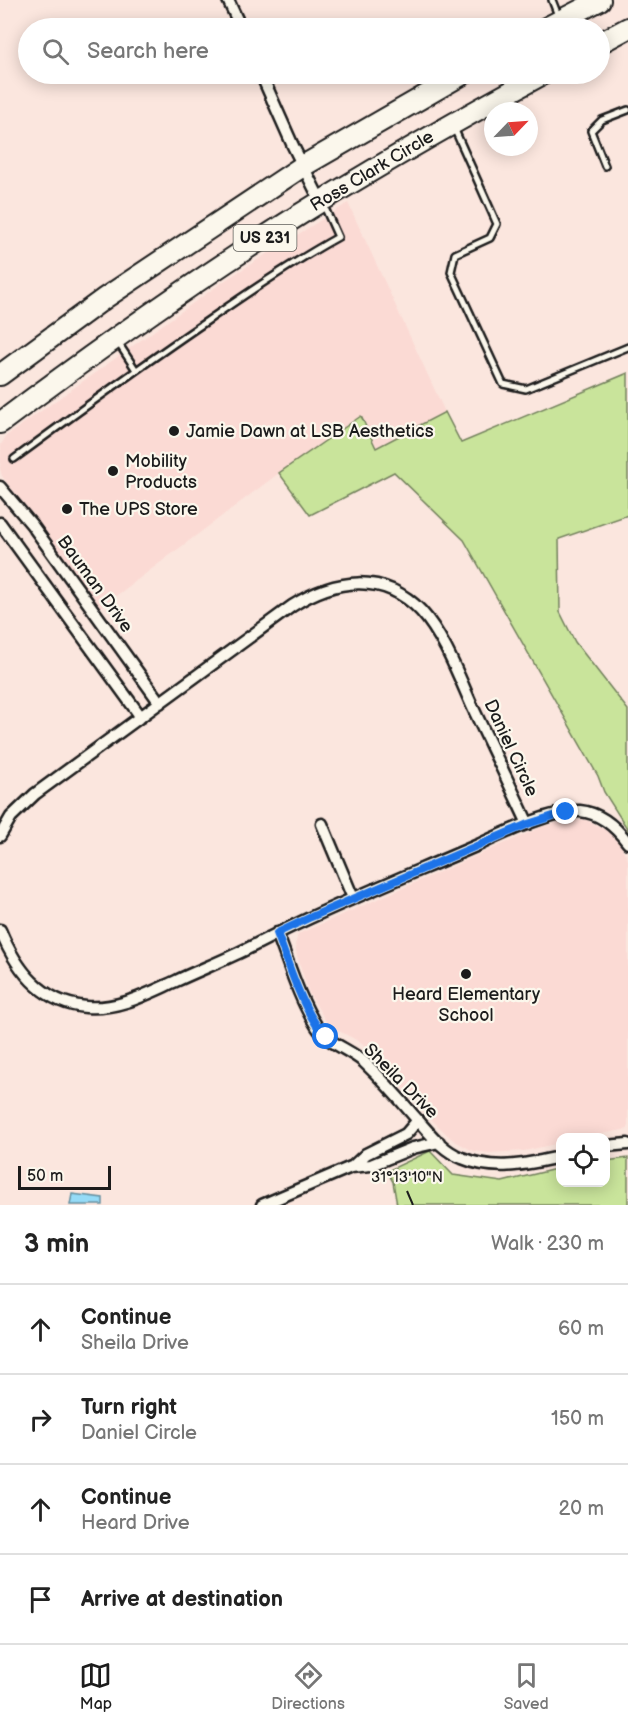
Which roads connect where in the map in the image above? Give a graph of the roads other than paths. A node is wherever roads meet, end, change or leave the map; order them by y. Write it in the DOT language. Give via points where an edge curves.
graph roads {
  1 [pos="228,0"];
  2 [pos="552,0"];
  3 [pos="600,0"];
  4 [pos="236,18"];
  5 [pos="553,18"];
  6 [pos="566,18"];
  7 [pos="628,28"];
  8 [pos="610,38"];
  9 [pos="266,84"];
  10 [pos="446,84"];
  11 [pos="524,84"];
  12 [pos="628,110"];
  13 [pos="451,123"];
  14 [pos="303,166"];
  15 [pos="605,166"];
  16 [pos="321,202"];
  17 [pos="115,339"];
  18 [pos="628,347"];
  19 [pos="136,370"];
  20 [pos="0,375"];
  21 [pos="0,423"];
  22 [pos="14,459"];
  23 [pos="0,487"];
  24 [pos="0,523"];
  25 [pos="160,703"];
  26 [pos="141,717"];
  27 [pos="322,824"];
  28 [pos="528,824"];
  29 [pos="0,836"];
  30 [pos="628,843"];
  31 [pos="353,898"];
  32 [pos="0,930"];
  33 [pos="277,933"];
  34 [pos="11,955"];
  35 [pos="0,960"];
  36 [pos="418,1120"];
  37 [pos="439,1142"];
  38 [pos="628,1144"];
  39 [pos="610,1146"];
  40 [pos="556,1157"];
  41 [pos="351,1167"];
  42 [pos="262,1205"];
  1 -- 4 [label="street"];
  2 -- 5 [label="lane"];
  3 -- 6 [label="highway"];
  7 -- 8 [label="highway"];
  9 -- 14 [label="street"];
  10 -- 14 [label="highway, US 231"];
  11 -- 13 [label="highway, Ross Clark Circle / US 231"];
  12 -- 15 [label="lane" via="602,120 591,131"];
  13 -- 16 [label="highway, Ross Clark Circle / US 231"];
  13 -- 18 [label="lane" via="497,224 490,238 455,254 451,272 503,384 526,389"];
  14 -- 16 [label="street"];
  14 -- 20 [label="highway, US 231" via="105,298"];
  16 -- 17 [label="highway, Ross Clark Circle / US 231"];
  16 -- 19 [label="lane" via="338,237"];
  17 -- 19 [label="lane"];
  17 -- 21 [label="highway, Ross Clark Circle / US 231"];
  19 -- 22 [label="lane"];
  23 -- 25 [label="street, Bauman Drive" via="32,525"];
  24 -- 26 [label="street"];
  25 -- 26 [label="street, Daniel Circle"];
  25 -- 28 [label="street, Daniel Circle" via="305,597 347,583 380,586 413,604 436,633"];
  26 -- 29 [label="street, Daniel Circle" via="32,797"];
  27 -- 31 [label="street"];
  28 -- 30 [label="street" via="566,812 580,812 606,820"];
  28 -- 31 [label="street, Daniel Circle"];
  31 -- 33 [label="street, Daniel Circle"];
  32 -- 34 [label="street, Daniel Circle"];
  33 -- 34 [label="street, Daniel Circle" via="133,1000 97,1008 73,1006 46,994"];
  33 -- 36 [label="street, Sheila Drive" via="318,1029 369,1067"];
  34 -- 35 [label="street"];
  36 -- 37 [label="street, Sheila Drive"];
  36 -- 41 [label="street" via="406,1134 366,1154"];
  37 -- 40 [label="street, Sheila Drive" via="459,1157 498,1167"];
  37 -- 41 [label="street" via="371,1166"];
  38 -- 39 [label="street"];
  41 -- 42 [label="street"];
}
